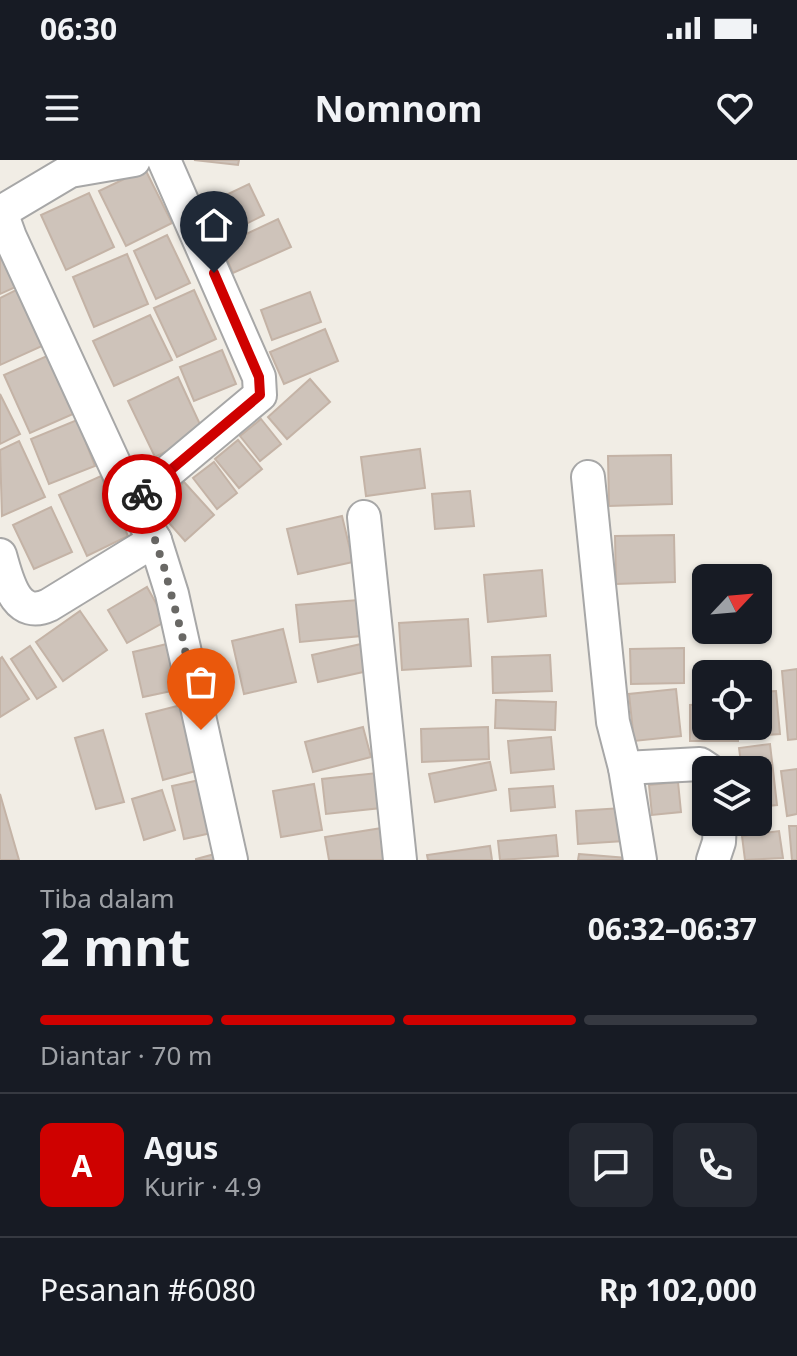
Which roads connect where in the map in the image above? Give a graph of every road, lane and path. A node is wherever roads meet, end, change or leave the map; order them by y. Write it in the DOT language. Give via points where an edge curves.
graph roads {
  1 [pos="134,160"];
  2 [pos="164,160"];
  3 [pos="70,166"];
  4 [pos="0,212"];
  5 [pos="588,477"];
  6 [pos="132,502"];
  7 [pos="364,517"];
  8 [pos="155,540"];
  9 [pos="0,555"];
  10 [pos="692,764"];
  11 [pos="625,768"];
  12 [pos="719,836"];
  13 [pos="231,860"];
  14 [pos="400,860"];
  15 [pos="640,860"];
  16 [pos="713,860"];
  1 -- 3 [label="street"];
  2 -- 6 [label="street" via="259,377 260,395"];
  3 -- 4 [label="street"];
  4 -- 6 [label="street"];
  5 -- 11 [label="street" via="613,722"];
  6 -- 8 [label="street"];
  7 -- 14 [label="street"];
  8 -- 9 [label="street" via="37,609 20,604 12,593"];
  8 -- 13 [label="street"];
  10 -- 11 [label="street"];
  11 -- 15 [label="street"];
  12 -- 16 [label="street"];
}
